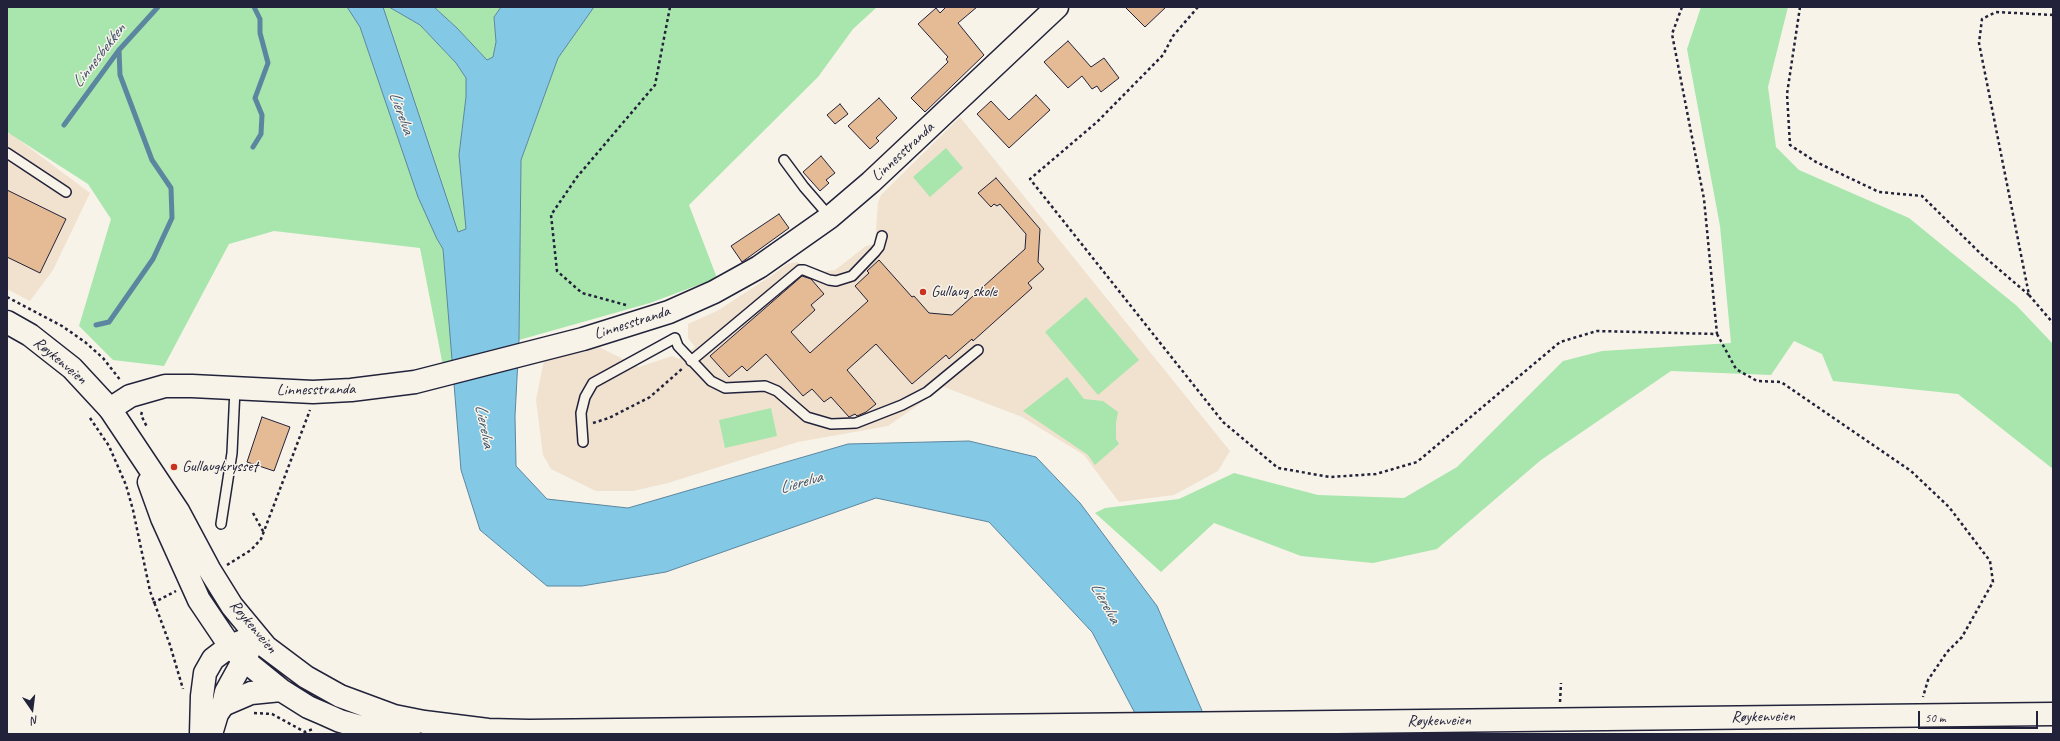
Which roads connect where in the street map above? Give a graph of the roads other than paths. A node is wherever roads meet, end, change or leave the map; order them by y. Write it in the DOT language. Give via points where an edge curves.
graph roads {
  1 [pos="1057,7"];
  2 [pos="7,153"];
  3 [pos="784,160"];
  4 [pos="66,192"];
  5 [pos="830,217"];
  6 [pos="882,236"];
  7 [pos="7,322"];
  8 [pos="978,350"];
  9 [pos="691,361"];
  10 [pos="235,389"];
  11 [pos="110,409"];
  12 [pos="583,442"];
  13 [pos="135,445"];
  14 [pos="221,524"];
  15 [pos="256,636"];
  16 [pos="237,653"];
  17 [pos="281,690"];
  18 [pos="223,705"];
  19 [pos="2053,714"];
  20 [pos="488,730"];
  21 [pos="202,734"];
  22 [pos="211,734"];
  23 [pos="409,734"];
  24 [pos="440,734"];
  1 -- 5 [label="main road, Linnesstranda" via="852,200"];
  2 -- 4 [label="lane"];
  3 -- 5 [label="lane"];
  5 -- 10 [label="main road, Linnesstranda" via="759,267 714,292 647,320 415,382 344,391"];
  6 -- 9 [label="lane" via="879,247 852,276 836,281 800,270"];
  7 -- 11 [label="main road, Røykenveien" via="30,335 72,368"];
  8 -- 9 [label="lane" via="927,392 902,405 856,423 831,424 807,417 777,391 765,386 726,388 711,381"];
  9 -- 12 [label="lane" via="678,346 675,338 599,378 589,388 585,397 582,413"];
  10 -- 11 [label="main road, Linnesstranda" via="174,385 155,387 130,396"];
  10 -- 14 [label="lane" via="232,453"];
  11 -- 13 [label="main road, Røykenveien"];
  13 -- 15 [label="main road, Røykenveien" via="178,511 225,594"];
  13 -- 16 [label="main road, Røykenveien" via="162,518 190,580 211,619"];
  15 -- 16 [label="main road"];
  15 -- 20 [label="main road, Røykenveien" via="276,656 306,677 365,707 424,722"];
  16 -- 17 [label="main road, Røykenveien"];
  16 -- 18 [label="main road"];
  16 -- 21 [label="main road" via="214,659 205,673"];
  17 -- 18 [label="main road" via="251,693"];
  17 -- 23 [label="main road, Røykenveien" via="340,721 372,730"];
  18 -- 22 [label="main road" via="217,714"];
  19 -- 20 [label="main road, Røykenveien"];
  20 -- 24 [label="main road, Røykenveien"];
}
